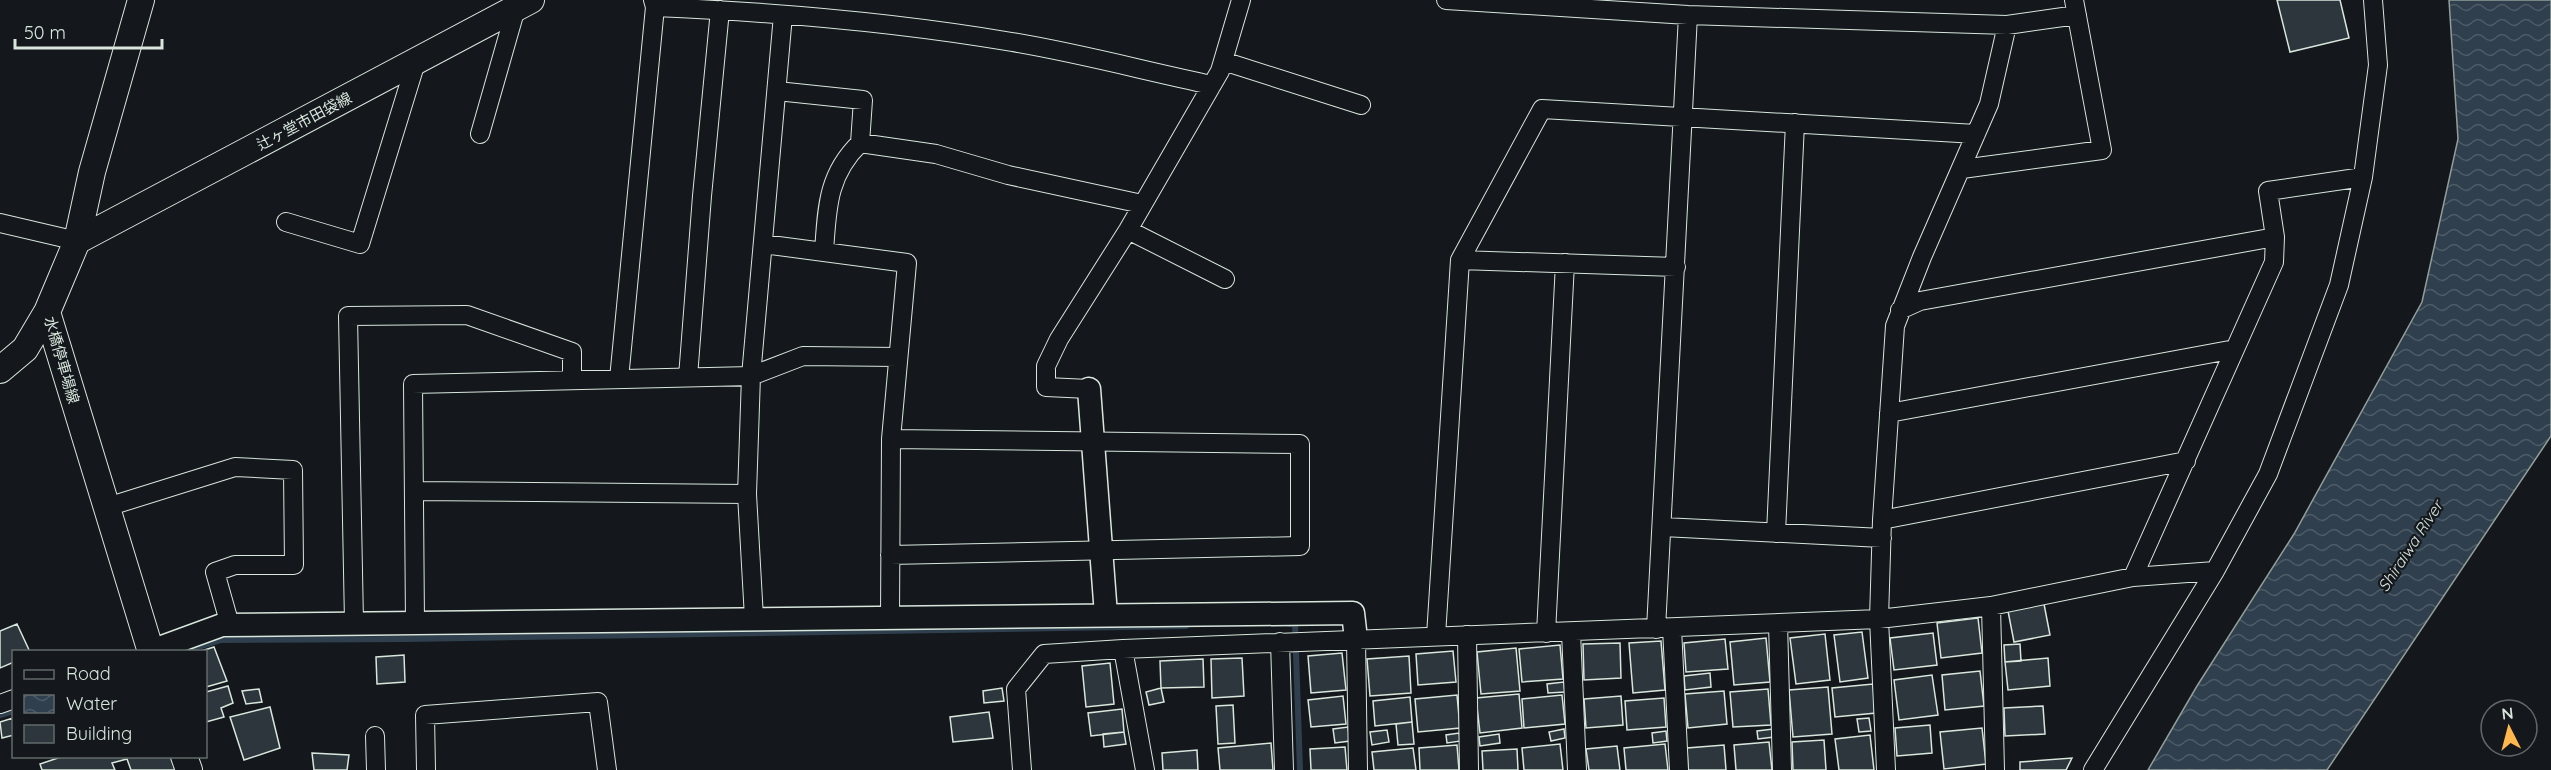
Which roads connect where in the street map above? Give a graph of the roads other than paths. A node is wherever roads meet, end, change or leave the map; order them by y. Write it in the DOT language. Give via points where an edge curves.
graph roads {
  1 [pos="141,0"];
  2 [pos="1241,0"];
  3 [pos="1446,0"];
  4 [pos="2373,0"];
  5 [pos="654,3"];
  6 [pos="524,4"];
  7 [pos="745,6"];
  8 [pos="2075,8"];
  9 [pos="720,10"];
  10 [pos="783,15"];
  11 [pos="1688,15"];
  12 [pos="2007,25"];
  13 [pos="416,62"];
  14 [pos="1222,62"];
  15 [pos="1212,85"];
  16 [pos="777,91"];
  17 [pos="1361,105"];
  18 [pos="1682,117"];
  19 [pos="1795,123"];
  20 [pos="480,134"];
  21 [pos="1976,134"];
  22 [pos="861,143"];
  23 [pos="1962,169"];
  24 [pos="2363,177"];
  25 [pos="1142,204"];
  26 [pos="286,222"];
  27 [pos="0,223"];
  28 [pos="1128,230"];
  29 [pos="2274,237"];
  30 [pos="77,242"];
  31 [pos="763,244"];
  32 [pos="824,252"];
  33 [pos="1460,260"];
  34 [pos="1565,263"];
  35 [pos="1676,267"];
  36 [pos="1225,279"];
  37 [pos="1900,310"];
  38 [pos="47,312"];
  39 [pos="2235,349"];
  40 [pos="898,357"];
  41 [pos="0,370"];
  42 [pos="751,376"];
  43 [pos="688,377"];
  44 [pos="619,379"];
  45 [pos="572,380"];
  46 [pos="1089,389"];
  47 [pos="1889,413"];
  48 [pos="891,439"];
  49 [pos="1093,441"];
  50 [pos="2186,461"];
  51 [pos="414,491"];
  52 [pos="747,494"];
  53 [pos="106,507"];
  54 [pos="1663,527"];
  55 [pos="1882,529"];
  56 [pos="1776,533"];
  57 [pos="1101,549"];
  58 [pos="890,555"];
  59 [pos="2215,571"];
  60 [pos="2133,578"];
  61 [pos="1991,606"];
  62 [pos="1106,615"];
  63 [pos="890,617"];
  64 [pos="754,618"];
  65 [pos="1879,619"];
  66 [pos="354,622"];
  67 [pos="415,622"];
  68 [pos="1778,623"];
  69 [pos="230,625"];
  70 [pos="1664,629"];
  71 [pos="1571,632"];
  72 [pos="1546,633"];
  73 [pos="1467,635"];
  74 [pos="1436,636"];
  75 [pos="1356,639"];
  76 [pos="1280,642"];
  77 [pos="1122,649"];
  78 [pos="150,650"];
  79 [pos="153,650"];
  80 [pos="375,736"];
  81 [pos="376,770"];
  82 [pos="426,770"];
  83 [pos="607,770"];
  84 [pos="1022,770"];
  85 [pos="1145,770"];
  86 [pos="1284,770"];
  87 [pos="1358,770"];
  88 [pos="1469,770"];
  89 [pos="1577,770"];
  90 [pos="1679,770"];
  91 [pos="1782,770"];
  92 [pos="1886,770"];
  93 [pos="1995,770"];
  94 [pos="2093,770"];
  1 -- 30 [label="main road, 水橋停車場線" via="92,172"];
  2 -- 14 [label="street"];
  3 -- 11 [label="street"];
  4 -- 24 [label="street" via="2378,65"];
  5 -- 9 [label="street"];
  5 -- 44 [label="street"];
  6 -- 13 [label="main road, 辻ヶ堂市田袋線"];
  6 -- 20 [label="street"];
  7 -- 9 [label="street"];
  7 -- 10 [label="street"];
  8 -- 12 [label="street"];
  8 -- 23 [label="street" via="2102,150"];
  9 -- 43 [label="street"];
  10 -- 15 [label="street" via="924,28 1015,42"];
  10 -- 16 [label="street"];
  11 -- 12 [label="street"];
  11 -- 18 [label="street"];
  12 -- 21 [label="street" via="1989,104"];
  13 -- 26 [label="street" via="360,244"];
  13 -- 30 [label="main road, 辻ヶ堂市田袋線"];
  14 -- 15 [label="street"];
  14 -- 17 [label="street"];
  15 -- 25 [label="street"];
  16 -- 22 [label="street" via="863,100"];
  16 -- 31 [label="street"];
  18 -- 19 [label="street"];
  18 -- 33 [label="street" via="1542,110"];
  18 -- 35 [label="street"];
  19 -- 21 [label="street"];
  19 -- 56 [label="street"];
  21 -- 23 [label="street"];
  22 -- 25 [label="street" via="936,154 1008,175"];
  22 -- 32 [label="street" via="847,155 829,194"];
  23 -- 37 [label="street"];
  24 -- 29 [label="street" via="2268,191"];
  24 -- 59 [label="street" via="2339,285 2296,401 2268,474"];
  25 -- 28 [label="street"];
  27 -- 30 [label="street"];
  28 -- 36 [label="street"];
  28 -- 46 [label="street" via="1046,366 1046,387"];
  29 -- 37 [label="street" via="1920,301"];
  29 -- 39 [label="street" via="2274,262"];
  30 -- 38 [label="main road, 水橋停車場線"];
  31 -- 32 [label="street"];
  31 -- 42 [label="street"];
  32 -- 40 [label="street" via="907,262"];
  33 -- 34 [label="street"];
  33 -- 74 [label="street"];
  34 -- 35 [label="street"];
  34 -- 72 [label="street"];
  35 -- 54 [label="street"];
  37 -- 47 [label="street" via="1895,326"];
  38 -- 41 [label="main road" via="25,349"];
  38 -- 53 [label="main road, 水橋停車場線"];
  39 -- 47 [label="street"];
  39 -- 50 [label="street"];
  40 -- 42 [label="street" via="803,356"];
  40 -- 48 [label="street"];
  42 -- 43 [label="street"];
  42 -- 52 [label="street"];
  43 -- 44 [label="street"];
  44 -- 45 [label="street"];
  45 -- 51 [label="street" via="413,384"];
  45 -- 66 [label="street" via="572,352 467,315 348,316"];
  46 -- 49 [label="street"];
  47 -- 55 [label="street"];
  48 -- 49 [label="street"];
  48 -- 58 [label="street"];
  49 -- 57 [label="street"];
  49 -- 57 [label="street" via="1300,444 1300,546"];
  50 -- 55 [label="street"];
  50 -- 60 [label="street"];
  51 -- 52 [label="street"];
  51 -- 67 [label="street"];
  52 -- 64 [label="street"];
  53 -- 69 [label="street" via="235,467 293,470 294,565 235,565 215,572"];
  53 -- 78 [label="main road, 水橋停車場線"];
  54 -- 56 [label="street"];
  54 -- 70 [label="street"];
  55 -- 56 [label="street"];
  55 -- 65 [label="street"];
  57 -- 58 [label="street"];
  57 -- 62 [label="street"];
  58 -- 63 [label="street"];
  59 -- 60 [label="street"];
  59 -- 94 [label="street"];
  60 -- 61 [label="street"];
  61 -- 65 [label="street"];
  61 -- 93 [label="street"];
  62 -- 63 [label="street"];
  62 -- 75 [label="street" via="1353,613"];
  63 -- 64 [label="street"];
  64 -- 67 [label="street"];
  65 -- 68 [label="street"];
  65 -- 92 [label="street"];
  66 -- 67 [label="street"];
  66 -- 69 [label="street"];
  68 -- 70 [label="street"];
  68 -- 91 [label="street"];
  69 -- 79 [label="street"];
  70 -- 71 [label="street"];
  70 -- 90 [label="street"];
  71 -- 72 [label="street"];
  71 -- 89 [label="street"];
  72 -- 73 [label="street"];
  73 -- 74 [label="street"];
  73 -- 88 [label="street"];
  74 -- 75 [label="street"];
  75 -- 76 [label="street"];
  75 -- 87 [label="street"];
  76 -- 77 [label="street"];
  76 -- 86 [label="street"];
  77 -- 84 [label="street" via="1044,654 1031,668 1016,689"];
  77 -- 85 [label="street"];
  80 -- 81 [label="street"];
  82 -- 83 [label="street" via="425,715 598,702"];
}
